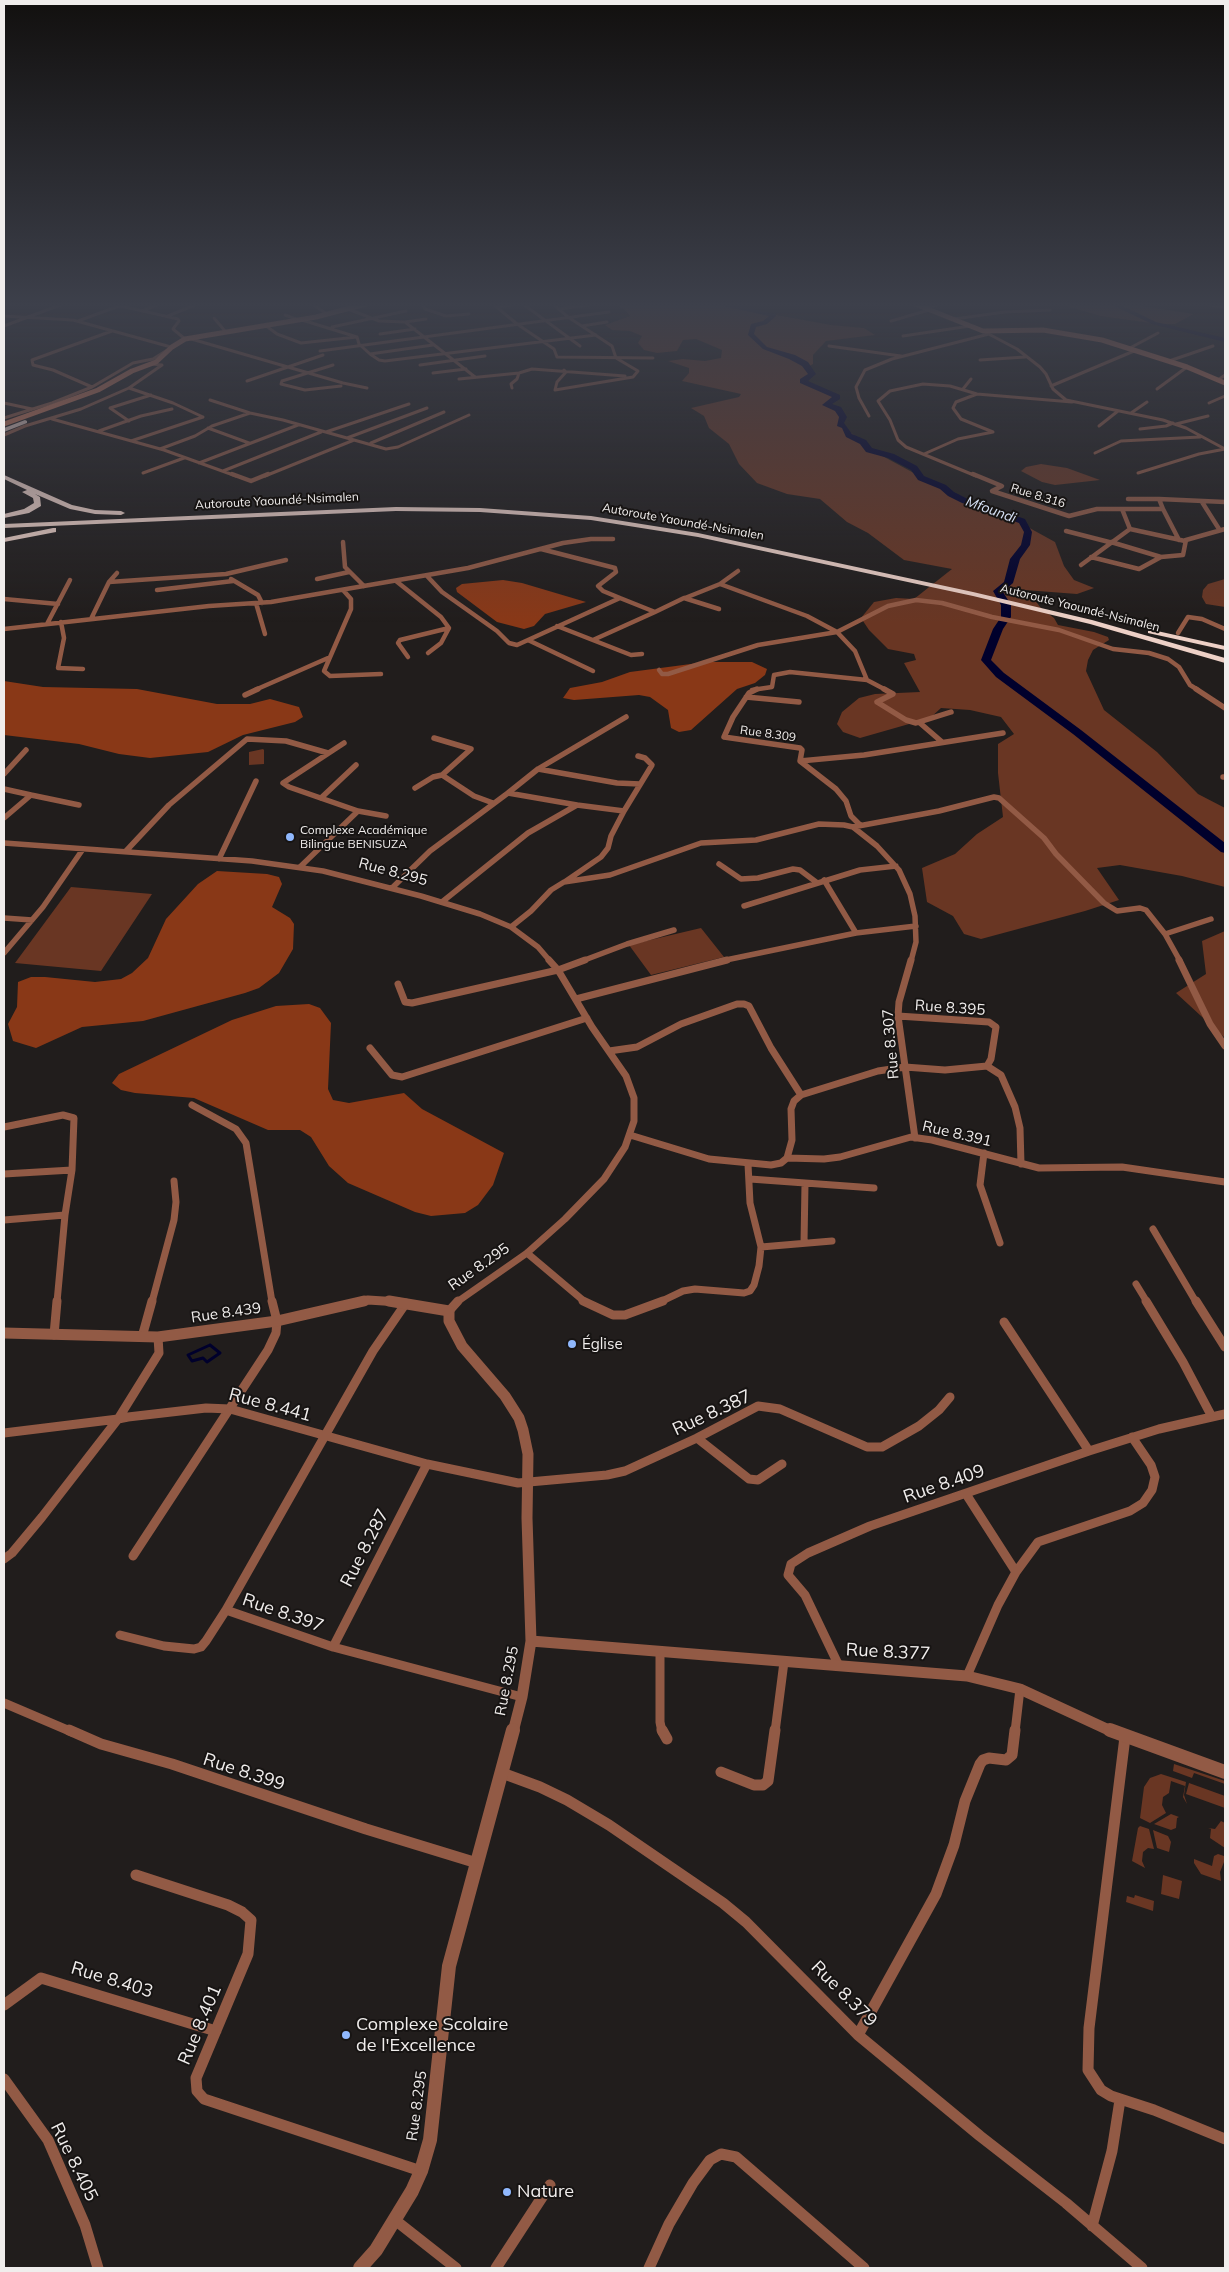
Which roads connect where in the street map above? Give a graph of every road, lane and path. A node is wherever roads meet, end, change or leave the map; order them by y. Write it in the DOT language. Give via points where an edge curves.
graph roads {
  1 [pos="32,410"];
  2 [pos="45,410"];
  3 [pos="57,410"];
  4 [pos="74,410"];
  5 [pos="110,410"];
  6 [pos="168,410"];
  7 [pos="187,410"];
  8 [pos="241,410"];
  9 [pos="391,410"];
  10 [pos="422,410"];
  11 [pos="866,410"];
  12 [pos="882,410"];
  13 [pos="954,410"];
  14 [pos="1113,410"];
  15 [pos="1135,410"];
  16 [pos="1118,411"];
  17 [pos="444,412"];
  18 [pos="250,413"];
  19 [pos="1131,413"];
  20 [pos="469,415"];
  21 [pos="869,416"];
  22 [pos="1208,416"];
  23 [pos="4,418"];
  24 [pos="52,419"];
  25 [pos="129,421"];
  26 [pos="25,422"];
  27 [pos="4,424"];
  28 [pos="1174,424"];
  29 [pos="298,425"];
  30 [pos="1099,426"];
  31 [pos="208,428"];
  32 [pos="4,429"];
  33 [pos="1140,429"];
  34 [pos="99,432"];
  35 [pos="324,432"];
  36 [pos="4,436"];
  37 [pos="1201,437"];
  38 [pos="347,438"];
  39 [pos="354,440"];
  40 [pos="130,441"];
  41 [pos="250,443"];
  42 [pos="371,443"];
  43 [pos="1225,448"];
  44 [pos="160,449"];
  45 [pos="1095,453"];
  46 [pos="924,454"];
  47 [pos="184,458"];
  48 [pos="199,463"];
  49 [pos="222,471"];
  50 [pos="142,473"];
  51 [pos="1138,473"];
  52 [pos="4,477"];
  53 [pos="4,482"];
  54 [pos="1128,499"];
  55 [pos="1159,499"];
  56 [pos="1202,502"];
  57 [pos="1225,502"];
  58 [pos="1122,509"];
  59 [pos="1163,509"];
  60 [pos="184,514"];
  61 [pos="168,519"];
  62 [pos="4,522"];
  63 [pos="1130,529"];
  64 [pos="1219,529"];
  65 [pos="1225,529"];
  66 [pos="1066,531"];
  67 [pos="613,539"];
  68 [pos="4,540"];
  69 [pos="1178,540"];
  70 [pos="1185,541"];
  71 [pos="343,542"];
  72 [pos="1110,542"];
  73 [pos="539,549"];
  74 [pos="1091,557"];
  75 [pos="1161,557"];
  76 [pos="286,560"];
  77 [pos="1081,565"];
  78 [pos="738,571"];
  79 [pos="349,572"];
  80 [pos="117,573"];
  81 [pos="226,574"];
  82 [pos="427,576"];
  83 [pos="70,580"];
  84 [pos="317,580"];
  85 [pos="233,581"];
  86 [pos="396,581"];
  87 [pos="109,582"];
  88 [pos="720,584"];
  89 [pos="364,586"];
  90 [pos="157,590"];
  91 [pos="343,590"];
  92 [pos="976,592"];
  93 [pos="620,598"];
  94 [pos="684,598"];
  95 [pos="4,599"];
  96 [pos="259,603"];
  97 [pos="58,604"];
  98 [pos="1029,604"];
  99 [pos="719,609"];
  100 [pos="655,612"];
  101 [pos="1076,612"];
  102 [pos="91,619"];
  103 [pos="61,622"];
  104 [pos="47,624"];
  105 [pos="557,626"];
  106 [pos="449,628"];
  107 [pos="4,629"];
  108 [pos="1225,629"];
  109 [pos="837,632"];
  110 [pos="1178,633"];
  111 [pos="266,634"];
  112 [pos="1134,634"];
  113 [pos="528,640"];
  114 [pos="593,640"];
  115 [pos="1225,648"];
  116 [pos="428,654"];
  117 [pos="642,654"];
  118 [pos="1225,656"];
  119 [pos="408,657"];
  120 [pos="328,658"];
  121 [pos="1225,661"];
  122 [pos="1225,668"];
  123 [pos="83,669"];
  124 [pos="659,670"];
  125 [pos="593,671"];
  126 [pos="381,674"];
  127 [pos="868,680"];
  128 [pos="245,695"];
  129 [pos="746,697"];
  130 [pos="799,702"];
  131 [pos="1225,708"];
  132 [pos="951,712"];
  133 [pos="626,717"];
  134 [pos="920,723"];
  135 [pos="1003,733"];
  136 [pos="434,738"];
  137 [pos="942,742"];
  138 [pos="344,743"];
  139 [pos="26,750"];
  140 [pos="328,753"];
  141 [pos="638,756"];
  142 [pos="800,760"];
  143 [pos="356,765"];
  144 [pos="538,769"];
  145 [pos="4,774"];
  146 [pos="442,775"];
  147 [pos="256,781"];
  148 [pos="640,784"];
  149 [pos="415,788"];
  150 [pos="4,789"];
  151 [pos="508,793"];
  152 [pos="31,795"];
  153 [pos="321,798"];
  154 [pos="493,803"];
  155 [pos="79,805"];
  156 [pos="577,805"];
  157 [pos="358,811"];
  158 [pos="624,812"];
  159 [pos="386,816"];
  160 [pos="4,818"];
  161 [pos="860,825"];
  162 [pos="852,827"];
  163 [pos="4,842"];
  164 [pos="83,849"];
  165 [pos="126,851"];
  166 [pos="219,859"];
  167 [pos="719,864"];
  168 [pos="896,866"];
  169 [pos="300,867"];
  170 [pos="824,880"];
  171 [pos="564,882"];
  172 [pos="816,882"];
  173 [pos="392,888"];
  174 [pos="442,902"];
  175 [pos="744,906"];
  176 [pos="4,918"];
  177 [pos="1210,919"];
  178 [pos="32,920"];
  179 [pos="916,926"];
  180 [pos="511,927"];
  181 [pos="674,930"];
  182 [pos="856,933"];
  183 [pos="1165,934"];
  184 [pos="4,953"];
  185 [pos="558,970"];
  186 [pos="398,984"];
  187 [pos="576,999"];
  188 [pos="898,1016"];
  189 [pos="587,1018"];
  190 [pos="1225,1046"];
  191 [pos="370,1048"];
  192 [pos="609,1051"];
  193 [pos="987,1066"];
  194 [pos="905,1067"];
  195 [pos="802,1095"];
  196 [pos="192,1106"];
  197 [pos="4,1126"];
  198 [pos="630,1135"];
  199 [pos="915,1138"];
  200 [pos="984,1153"];
  201 [pos="787,1158"];
  202 [pos="748,1164"];
  203 [pos="1021,1164"];
  204 [pos="72,1170"];
  205 [pos="4,1174"];
  206 [pos="750,1179"];
  207 [pos="174,1181"];
  208 [pos="1225,1182"];
  209 [pos="805,1184"];
  210 [pos="874,1188"];
  211 [pos="65,1216"];
  212 [pos="4,1220"];
  213 [pos="1153,1229"];
  214 [pos="832,1242"];
  215 [pos="804,1243"];
  216 [pos="1000,1243"];
  217 [pos="761,1247"];
  218 [pos="527,1253"];
  219 [pos="1136,1284"];
  220 [pos="406,1303"];
  221 [pos="449,1311"];
  222 [pos="277,1321"];
  223 [pos="1004,1322"];
  224 [pos="4,1333"];
  225 [pos="54,1335"];
  226 [pos="142,1337"];
  227 [pos="158,1337"];
  228 [pos="1225,1347"];
  229 [pos="950,1397"];
  230 [pos="230,1408"];
  231 [pos="1225,1414"];
  232 [pos="1212,1417"];
  233 [pos="118,1419"];
  234 [pos="4,1433"];
  235 [pos="324,1436"];
  236 [pos="1132,1437"];
  237 [pos="698,1438"];
  238 [pos="1089,1451"];
  239 [pos="426,1464"];
  240 [pos="782,1464"];
  241 [pos="528,1482"];
  242 [pos="966,1494"];
  243 [pos="133,1556"];
  244 [pos="4,1559"];
  245 [pos="1016,1572"];
  246 [pos="226,1610"];
  247 [pos="120,1635"];
  248 [pos="531,1641"];
  249 [pos="333,1647"];
  250 [pos="660,1652"];
  251 [pos="784,1662"];
  252 [pos="839,1666"];
  253 [pos="968,1676"];
  254 [pos="1020,1689"];
  255 [pos="522,1697"];
  256 [pos="4,1703"];
  257 [pos="1125,1737"];
  258 [pos="667,1739"];
  259 [pos="721,1772"];
  260 [pos="1225,1772"];
  261 [pos="502,1773"];
  262 [pos="477,1863"];
  263 [pos="136,1875"];
  264 [pos="4,2005"];
  265 [pos="216,2031"];
  266 [pos="858,2035"];
  267 [pos="4,2079"];
  268 [pos="1120,2100"];
  269 [pos="1225,2139"];
  270 [pos="421,2171"];
  271 [pos="550,2185"];
  272 [pos="396,2220"];
  273 [pos="1092,2226"];
  274 [pos="98,2268"];
  275 [pos="360,2268"];
  276 [pos="456,2268"];
  277 [pos="496,2268"];
  278 [pos="649,2268"];
  279 [pos="864,2268"];
  280 [pos="1142,2268"];
  1 -- 23 [label="street"];
  2 -- 27 [label="main road"];
  3 -- 26 [label="main road"];
  4 -- 24 [label="street"];
  5 -- 25 [label="street"];
  6 -- 25 [label="street"];
  7 -- 40 [label="street" via="203,417"];
  8 -- 18 [label="street"];
  9 -- 35 [label="street"];
  10 -- 38 [label="street"];
  11 -- 21 [label="street"];
  12 -- 46 [label="street, Rue 8.316" via="890,420 898,440"];
  13 -- 46 [label="street" via="961,419 992,432 958,439"];
  14 -- 16 [label="street, Rue 8.316"];
  15 -- 19 [label="street"];
  16 -- 19 [label="street, Rue 8.316"];
  16 -- 30 [label="street"];
  17 -- 42 [label="street"];
  18 -- 29 [label="street"];
  18 -- 31 [label="street"];
  19 -- 28 [label="street, Rue 8.316"];
  20 -- 42 [label="street" via="398,447 386,449"];
  22 -- 28 [label="street"];
  24 -- 34 [label="street"];
  24 -- 36 [label="street"];
  25 -- 34 [label="street"];
  26 -- 32 [label="highway"];
  28 -- 33 [label="street"];
  28 -- 37 [label="street"];
  29 -- 35 [label="street"];
  29 -- 41 [label="street"];
  31 -- 41 [label="street"];
  31 -- 44 [label="street"];
  34 -- 40 [label="street"];
  35 -- 38 [label="street"];
  35 -- 49 [label="street"];
  37 -- 43 [label="street"];
  37 -- 45 [label="street" via="1121,441"];
  38 -- 39 [label="street"];
  39 -- 42 [label="street"];
  39 -- 49 [label="street" via="251,481"];
  40 -- 44 [label="street"];
  41 -- 48 [label="street"];
  43 -- 51 [label="street"];
  44 -- 47 [label="street"];
  46 -- 58 [label="street, Rue 8.316" via="1002,486 992,491 1060,514 1069,516 1090,510"];
  47 -- 48 [label="street"];
  47 -- 50 [label="street"];
  48 -- 49 [label="street"];
  52 -- 60 [label="highway" via="81,510"];
  53 -- 62 [label="highway" via="39,501 33,508"];
  54 -- 55 [label="street"];
  55 -- 56 [label="street"];
  55 -- 59 [label="street"];
  56 -- 57 [label="street"];
  56 -- 64 [label="street"];
  58 -- 59 [label="street, Rue 8.316"];
  58 -- 63 [label="street"];
  59 -- 69 [label="street"];
  60 -- 62 [label="highway, Autoroute Yaoundé-Nsimalen"];
  60 -- 92 [label="highway, Autoroute Yaoundé-Nsimalen" via="406,505 510,507 578,513 711,532"];
  61 -- 62 [label="highway, Autoroute Yaoundé-Nsimalen"];
  61 -- 68 [label="highway" via="70,528"];
  61 -- 92 [label="highway, Autoroute Yaoundé-Nsimalen" via="396,509 518,512 591,518 698,535"];
  63 -- 69 [label="street"];
  63 -- 72 [label="street"];
  64 -- 65 [label="street"];
  64 -- 70 [label="street"];
  66 -- 72 [label="street"];
  67 -- 73 [label="street" via="584,539"];
  69 -- 70 [label="street"];
  70 -- 75 [label="street" via="1183,555"];
  71 -- 79 [label="street" via="345,567"];
  72 -- 74 [label="street"];
  72 -- 75 [label="street"];
  73 -- 82 [label="street"];
  73 -- 93 [label="street" via="615,568 616,572 598,586"];
  74 -- 75 [label="street" via="1139,569"];
  74 -- 77 [label="street"];
  76 -- 81 [label="street"];
  78 -- 88 [label="street"];
  79 -- 84 [label="street"];
  79 -- 89 [label="street"];
  80 -- 87 [label="street"];
  81 -- 85 [label="street"];
  81 -- 87 [label="street"];
  82 -- 86 [label="street"];
  82 -- 113 [label="street" via="442,592 497,631 508,643"];
  83 -- 97 [label="street"];
  85 -- 90 [label="street"];
  85 -- 96 [label="street" via="258,595"];
  86 -- 89 [label="street"];
  86 -- 106 [label="street" via="441,617"];
  87 -- 102 [label="street"];
  88 -- 94 [label="street"];
  88 -- 109 [label="street" via="807,616"];
  89 -- 91 [label="street"];
  91 -- 96 [label="street"];
  91 -- 120 [label="street" via="351,599 351,609"];
  92 -- 98 [label="highway, Autoroute Yaoundé-Nsimalen"];
  93 -- 100 [label="street"];
  93 -- 105 [label="street"];
  94 -- 99 [label="street"];
  94 -- 100 [label="street"];
  95 -- 97 [label="street"];
  96 -- 102 [label="street"];
  96 -- 111 [label="street"];
  97 -- 104 [label="street"];
  98 -- 101 [label="highway, Autoroute Yaoundé-Nsimalen"];
  98 -- 112 [label="highway, Autoroute Yaoundé-Nsimalen"];
  100 -- 114 [label="street"];
  101 -- 115 [label="highway"];
  101 -- 118 [label="highway, Autoroute Yaoundé-Nsimalen"];
  102 -- 103 [label="street"];
  103 -- 104 [label="street"];
  103 -- 123 [label="street" via="64,638 58,668"];
  104 -- 107 [label="street"];
  105 -- 113 [label="street"];
  105 -- 114 [label="street"];
  106 -- 116 [label="street"];
  106 -- 119 [label="street" via="400,640 398,642"];
  108 -- 110 [label="street" via="1192,616 1185,619"];
  109 -- 124 [label="street" via="758,645 676,673 662,674"];
  109 -- 127 [label="street" via="855,651"];
  109 -- 131 [label="street" via="895,604 916,600 942,603 1066,632 1114,649 1168,659 1179,667 1190,685"];
  112 -- 121 [label="highway, Autoroute Yaoundé-Nsimalen"];
  112 -- 122 [label="highway" via="1192,653"];
  113 -- 125 [label="street"];
  114 -- 117 [label="street" via="631,655"];
  120 -- 126 [label="street" via="324,671 330,676"];
  120 -- 128 [label="street"];
  127 -- 129 [label="street" via="790,672 773,676 772,687 752,690"];
  127 -- 134 [label="street" via="893,694 877,702 906,720"];
  129 -- 130 [label="street"];
  129 -- 142 [label="street, Rue 8.309" via="724,737 796,747 802,750"];
  132 -- 134 [label="street"];
  133 -- 144 [label="street"];
  134 -- 137 [label="street"];
  135 -- 137 [label="street"];
  136 -- 146 [label="street" via="472,749"];
  137 -- 142 [label="street" via="864,755"];
  138 -- 140 [label="street"];
  139 -- 145 [label="street"];
  140 -- 153 [label="street" via="283,783"];
  140 -- 165 [label="street" via="286,741 247,739 170,805"];
  141 -- 148 [label="street" via="652,765"];
  142 -- 161 [label="street, Rue 8.309" via="836,789"];
  143 -- 153 [label="street"];
  144 -- 148 [label="street"];
  144 -- 151 [label="street"];
  146 -- 149 [label="street"];
  146 -- 154 [label="street" via="474,796"];
  147 -- 166 [label="street"];
  148 -- 158 [label="street"];
  150 -- 152 [label="street"];
  151 -- 154 [label="street"];
  151 -- 156 [label="street"];
  152 -- 155 [label="street"];
  152 -- 160 [label="street"];
  153 -- 157 [label="street"];
  154 -- 173 [label="street" via="430,851"];
  156 -- 158 [label="street"];
  156 -- 174 [label="street" via="528,833"];
  157 -- 159 [label="street"];
  157 -- 169 [label="street"];
  158 -- 171 [label="street" via="601,857"];
  161 -- 162 [label="street"];
  161 -- 183 [label="street" via="999,798 1044,838 1104,903 1117,911 1146,910"];
  162 -- 168 [label="street, Rue 8.307"];
  162 -- 171 [label="street" via="819,824 756,840 701,843 610,876"];
  163 -- 164 [label="street, Rue 8.295"];
  164 -- 165 [label="street, Rue 8.295"];
  164 -- 178 [label="street"];
  165 -- 166 [label="street, Rue 8.295"];
  166 -- 169 [label="street, Rue 8.295"];
  167 -- 172 [label="street" via="741,879 793,869 800,870"];
  168 -- 170 [label="street" via="860,870"];
  168 -- 179 [label="street, Rue 8.307" via="910,894"];
  169 -- 173 [label="street, Rue 8.295"];
  170 -- 172 [label="street"];
  170 -- 182 [label="street"];
  171 -- 180 [label="street"];
  172 -- 175 [label="street"];
  173 -- 174 [label="street, Rue 8.295"];
  174 -- 180 [label="street, Rue 8.295"];
  176 -- 178 [label="street"];
  177 -- 183 [label="street"];
  178 -- 184 [label="street"];
  179 -- 182 [label="street"];
  179 -- 188 [label="street, Rue 8.307" via="916,942"];
  180 -- 185 [label="street, Rue 8.295" via="538,947"];
  181 -- 185 [label="street"];
  182 -- 187 [label="street" via="697,966"];
  183 -- 190 [label="street" via="1210,1024"];
  185 -- 186 [label="street" via="412,1003 404,1002"];
  185 -- 187 [label="street, Rue 8.295"];
  187 -- 189 [label="street, Rue 8.295"];
  188 -- 193 [label="street, Rue 8.395" via="989,1022 996,1028"];
  188 -- 194 [label="street, Rue 8.307"];
  189 -- 191 [label="street" via="402,1077 392,1075"];
  189 -- 192 [label="street, Rue 8.295"];
  192 -- 195 [label="street" via="637,1047 681,1024 744,1004 749,1006 771,1048"];
  192 -- 198 [label="street, Rue 8.295" via="626,1076 634,1098 636,1110"];
  193 -- 194 [label="street" via="945,1070"];
  193 -- 203 [label="street" via="1001,1075 1015,1106 1020,1128"];
  194 -- 195 [label="street" via="862,1074"];
  194 -- 199 [label="street, Rue 8.307"];
  195 -- 201 [label="street" via="794,1101 791,1109 792,1140"];
  196 -- 222 [label="street" via="236,1130 246,1143"];
  197 -- 204 [label="street" via="63,1115 74,1118"];
  198 -- 202 [label="street, Rue 8.391" via="709,1159"];
  198 -- 218 [label="street, Rue 8.295" via="604,1179"];
  199 -- 200 [label="street, Rue 8.391"];
  199 -- 201 [label="street, Rue 8.391" via="840,1157"];
  200 -- 203 [label="street, Rue 8.391"];
  200 -- 216 [label="street" via="980,1185"];
  201 -- 202 [label="street, Rue 8.391" via="772,1165"];
  202 -- 206 [label="street"];
  203 -- 208 [label="street, Rue 8.391" via="1055,1169 1122,1167"];
  204 -- 205 [label="street"];
  204 -- 211 [label="street"];
  206 -- 209 [label="street"];
  206 -- 217 [label="street" via="754,1224"];
  207 -- 226 [label="street" via="174,1220"];
  209 -- 210 [label="street"];
  209 -- 215 [label="street"];
  211 -- 212 [label="street"];
  211 -- 225 [label="street"];
  213 -- 228 [label="street"];
  214 -- 215 [label="street"];
  215 -- 217 [label="street"];
  217 -- 218 [label="street" via="759,1266 750,1290 738,1294 695,1289 683,1291 625,1315 613,1314 586,1303"];
  218 -- 221 [label="street, Rue 8.295" via="460,1298"];
  219 -- 232 [label="street"];
  220 -- 221 [label="street, Rue 8.439"];
  220 -- 222 [label="street, Rue 8.439" via="368,1300"];
  220 -- 235 [label="street, Rue 8.397" via="373,1351"];
  221 -- 241 [label="street, Rue 8.295" via="448,1321 462,1346 505,1396 519,1418 527,1440"];
  222 -- 227 [label="street, Rue 8.439"];
  222 -- 230 [label="street" via="273,1341"];
  223 -- 238 [label="street"];
  224 -- 225 [label="street, Rue 8.439"];
  225 -- 226 [label="street, Rue 8.439"];
  226 -- 227 [label="street, Rue 8.439"];
  227 -- 233 [label="street" via="159,1353"];
  229 -- 237 [label="street, Rue 8.387" via="919,1426 882,1447 874,1448 804,1417 769,1406 758,1406"];
  230 -- 233 [label="street, Rue 8.441"];
  230 -- 235 [label="street, Rue 8.441"];
  230 -- 243 [label="street"];
  231 -- 232 [label="street, Rue 8.409"];
  232 -- 236 [label="street, Rue 8.409"];
  233 -- 234 [label="street, Rue 8.441"];
  233 -- 244 [label="street" via="26,1536"];
  235 -- 239 [label="street, Rue 8.441"];
  235 -- 246 [label="street, Rue 8.397"];
  236 -- 238 [label="street, Rue 8.409"];
  236 -- 245 [label="street" via="1155,1477 1152,1490 1142,1503 1130,1511 1038,1542"];
  237 -- 240 [label="street" via="749,1479 758,1480"];
  237 -- 241 [label="street, Rue 8.387" via="607,1475"];
  238 -- 242 [label="street, Rue 8.409"];
  239 -- 241 [label="street, Rue 8.441" via="506,1482"];
  239 -- 249 [label="street, Rue 8.287"];
  241 -- 248 [label="street, Rue 8.295"];
  242 -- 245 [label="street"];
  242 -- 252 [label="street, Rue 8.409" via="870,1526 808,1553 791,1564 788,1575 805,1595"];
  245 -- 253 [label="street" via="980,1640"];
  246 -- 247 [label="street" via="206,1641 194,1650"];
  246 -- 249 [label="street, Rue 8.397"];
  248 -- 250 [label="street, Rue 8.377"];
  248 -- 255 [label="street, Rue 8.295"];
  249 -- 255 [label="street, Rue 8.397"];
  250 -- 251 [label="street, Rue 8.377"];
  250 -- 258 [label="street" via="660,1722"];
  251 -- 252 [label="street, Rue 8.377"];
  251 -- 259 [label="street" via="768,1781 754,1786"];
  252 -- 253 [label="street, Rue 8.377"];
  253 -- 254 [label="street, Rue 8.377"];
  254 -- 257 [label="street, Rue 8.377"];
  254 -- 266 [label="street" via="1012,1755 1006,1760 989,1758 980,1764 936,1894"];
  255 -- 261 [label="street, Rue 8.295"];
  256 -- 262 [label="street, Rue 8.399" via="101,1744"];
  257 -- 260 [label="street, Rue 8.377"];
  257 -- 268 [label="street" via="1087,2057 1092,2079 1101,2090"];
  261 -- 262 [label="street, Rue 8.295"];
  261 -- 266 [label="street, Rue 8.379" via="567,1800 723,1903 791,1965"];
  262 -- 270 [label="street, Rue 8.295" via="449,1966 430,2140"];
  263 -- 265 [label="street, Rue 8.401" via="228,1905 251,1920 248,1954"];
  264 -- 265 [label="street, Rue 8.403" via="41,1978"];
  265 -- 270 [label="street, Rue 8.401" via="196,2078 197,2091 204,2099"];
  266 -- 273 [label="street, Rue 8.379"];
  267 -- 274 [label="street, Rue 8.405" via="48,2140 85,2225"];
  268 -- 269 [label="street"];
  268 -- 273 [label="street" via="1112,2150"];
  270 -- 272 [label="street, Rue 8.295"];
  271 -- 277 [label="street"];
  272 -- 275 [label="street, Rue 8.295"];
  272 -- 276 [label="street"];
  273 -- 280 [label="street, Rue 8.379"];
  278 -- 279 [label="street" via="693,2183 710,2160 721,2154 736,2157"];
}
